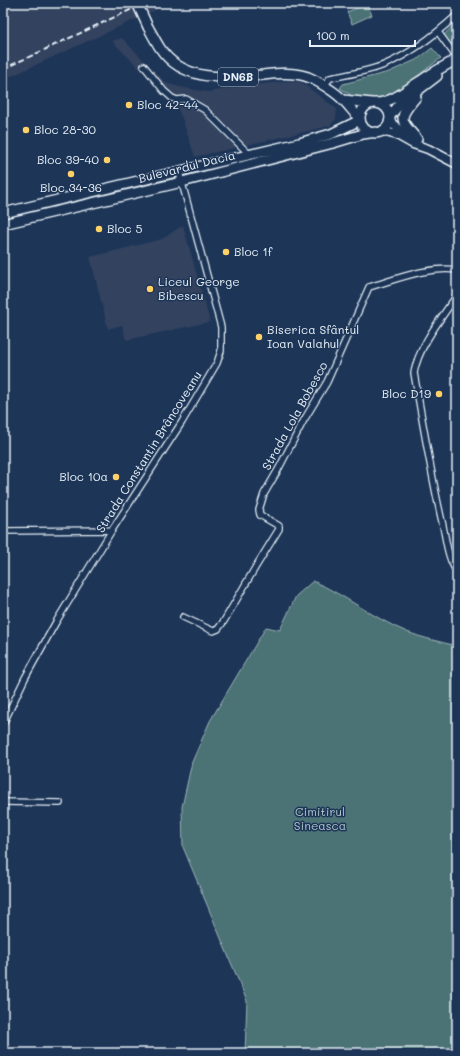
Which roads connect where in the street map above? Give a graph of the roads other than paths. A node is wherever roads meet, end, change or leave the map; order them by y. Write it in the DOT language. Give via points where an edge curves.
graph roads {
  1 [pos="137,3"];
  2 [pos="457,15"];
  3 [pos="438,32"];
  4 [pos="457,58"];
  5 [pos="144,66"];
  6 [pos="324,86"];
  7 [pos="425,86"];
  8 [pos="343,100"];
  9 [pos="375,103"];
  10 [pos="390,119"];
  11 [pos="360,120"];
  12 [pos="379,132"];
  13 [pos="417,140"];
  14 [pos="428,149"];
  15 [pos="250,155"];
  16 [pos="457,164"];
  17 [pos="179,172"];
  18 [pos="182,182"];
  19 [pos="3,213"];
  20 [pos="3,224"];
  21 [pos="457,270"];
  22 [pos="457,295"];
  23 [pos="112,530"];
  24 [pos="3,531"];
  25 [pos="457,572"];
  26 [pos="183,617"];
  27 [pos="3,724"];
  28 [pos="3,802"];
  29 [pos="60,803"];
  1 -- 6 [label="main road, DN6B, bridge" via="160,49 172,62 185,70 199,75 225,78 298,74"];
  2 -- 3 [label="street"];
  3 -- 4 [label="street"];
  3 -- 6 [label="street" via="398,59 382,66 330,78"];
  4 -- 7 [label="main road"];
  4 -- 9 [label="main road" via="393,99"];
  5 -- 15 [label="street" via="172,98 186,99 205,110"];
  6 -- 8 [label="main road, DN6B"];
  7 -- 10 [label="main road" via="399,105"];
  7 -- 13 [label="main road" via="404,111 402,118 404,125"];
  8 -- 9 [label="main road"];
  8 -- 11 [label="main road, DN6B"];
  9 -- 10 [label="main road" via="386,108"];
  9 -- 11 [label="main road, Bulevardul Dacia" via="362,110"];
  10 -- 12 [label="main road" via="388,125"];
  10 -- 13 [label="main road" via="400,130"];
  11 -- 12 [label="main road" via="364,128"];
  11 -- 15 [label="main road, Bulevardul Dacia" via="331,134"];
  12 -- 14 [label="main road" via="397,135"];
  12 -- 18 [label="main road, Bulevardul Dacia"];
  13 -- 14 [label="main road"];
  14 -- 16 [label="main road"];
  15 -- 17 [label="main road, Bulevardul Dacia"];
  17 -- 18 [label="street, Strada Constantin Brâncoveanu"];
  17 -- 19 [label="main road, Bulevardul Dacia"];
  18 -- 20 [label="main road, Bulevardul Dacia"];
  18 -- 23 [label="street, Strada Constantin Brâncoveanu" via="221,327 221,351 217,363 182,422"];
  21 -- 26 [label="street, Strada Lola Bobesco" via="443,268 369,287 335,365 264,494 260,514 279,526 280,530 218,629 213,631"];
  22 -- 25 [label="street" via="424,346 416,361 414,372 438,504 449,551"];
  23 -- 24 [label="street"];
  23 -- 27 [label="street, Strada Constantin Brâncoveanu" via="56,622"];
  28 -- 29 [label="street"];
}
